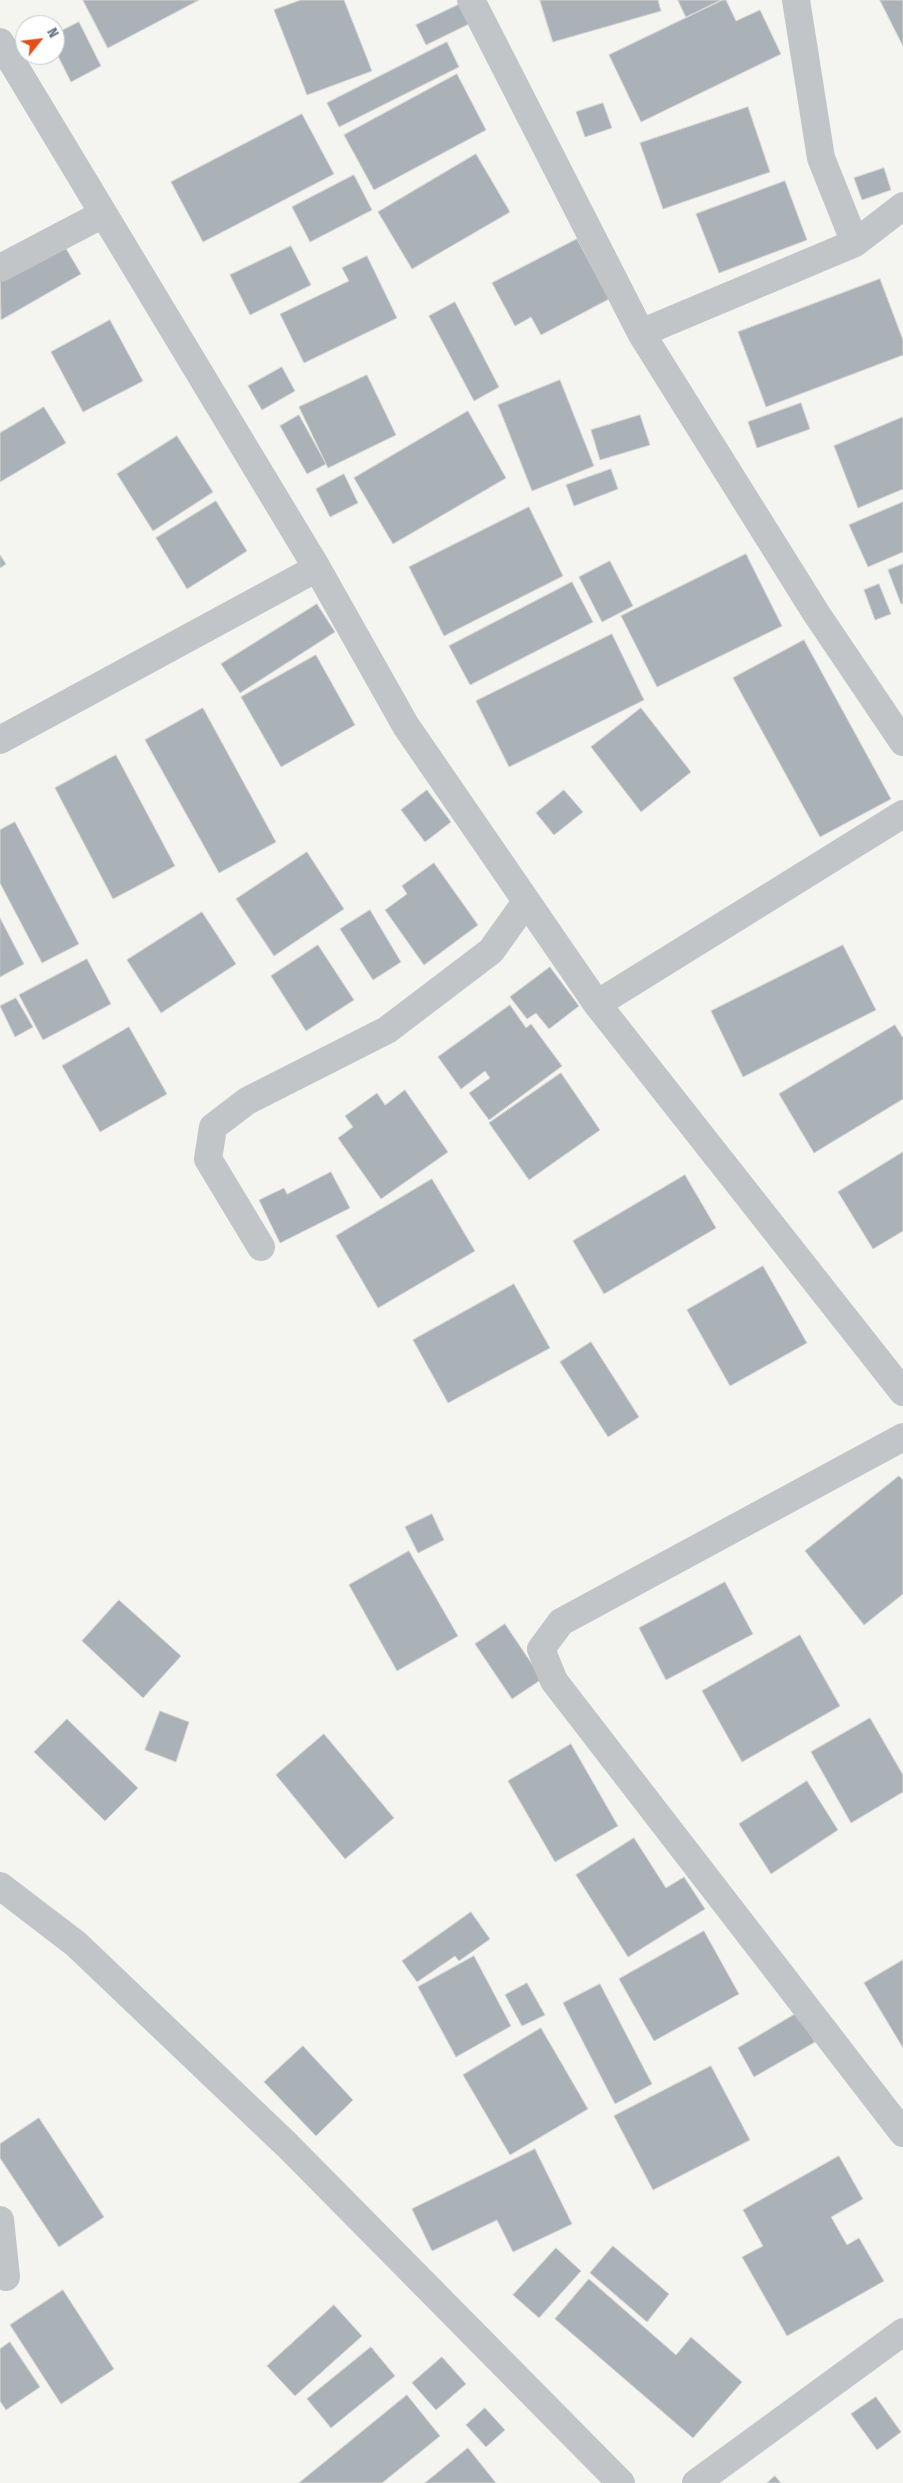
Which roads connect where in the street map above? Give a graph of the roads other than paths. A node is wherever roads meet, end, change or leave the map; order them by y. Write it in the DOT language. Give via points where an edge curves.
graph roads {
  1 [pos="471,0"];
  2 [pos="796,0"];
  3 [pos="0,42"];
  4 [pos="903,206"];
  5 [pos="103,214"];
  6 [pos="855,243"];
  7 [pos="0,268"];
  8 [pos="641,333"];
  9 [pos="317,568"];
  10 [pos="0,740"];
  11 [pos="903,742"];
  12 [pos="903,814"];
  13 [pos="526,902"];
  14 [pos="597,1004"];
  15 [pos="261,1247"];
  16 [pos="903,1392"];
  17 [pos="903,1437"];
  18 [pos="0,1886"];
  19 [pos="903,2133"];
  20 [pos="0,2220"];
  21 [pos="6,2277"];
  22 [pos="903,2332"];
  23 [pos="621,2483"];
  24 [pos="696,2483"];
  1 -- 8 [label="street"];
  2 -- 6 [label="street" via="821,158"];
  3 -- 5 [label="street"];
  4 -- 6 [label="street"];
  5 -- 7 [label="street"];
  5 -- 9 [label="street"];
  6 -- 8 [label="street"];
  8 -- 11 [label="street" via="816,613"];
  9 -- 10 [label="street"];
  9 -- 13 [label="street" via="406,726"];
  12 -- 14 [label="street"];
  13 -- 14 [label="street"];
  13 -- 15 [label="street" via="491,951 387,1030 247,1101 213,1127 208,1159"];
  14 -- 16 [label="street"];
  17 -- 19 [label="street" via="561,1622 541,1649 554,1681"];
  18 -- 23 [label="street" via="76,1944 288,2146"];
  20 -- 21 [label="street"];
  22 -- 24 [label="street"];
}
